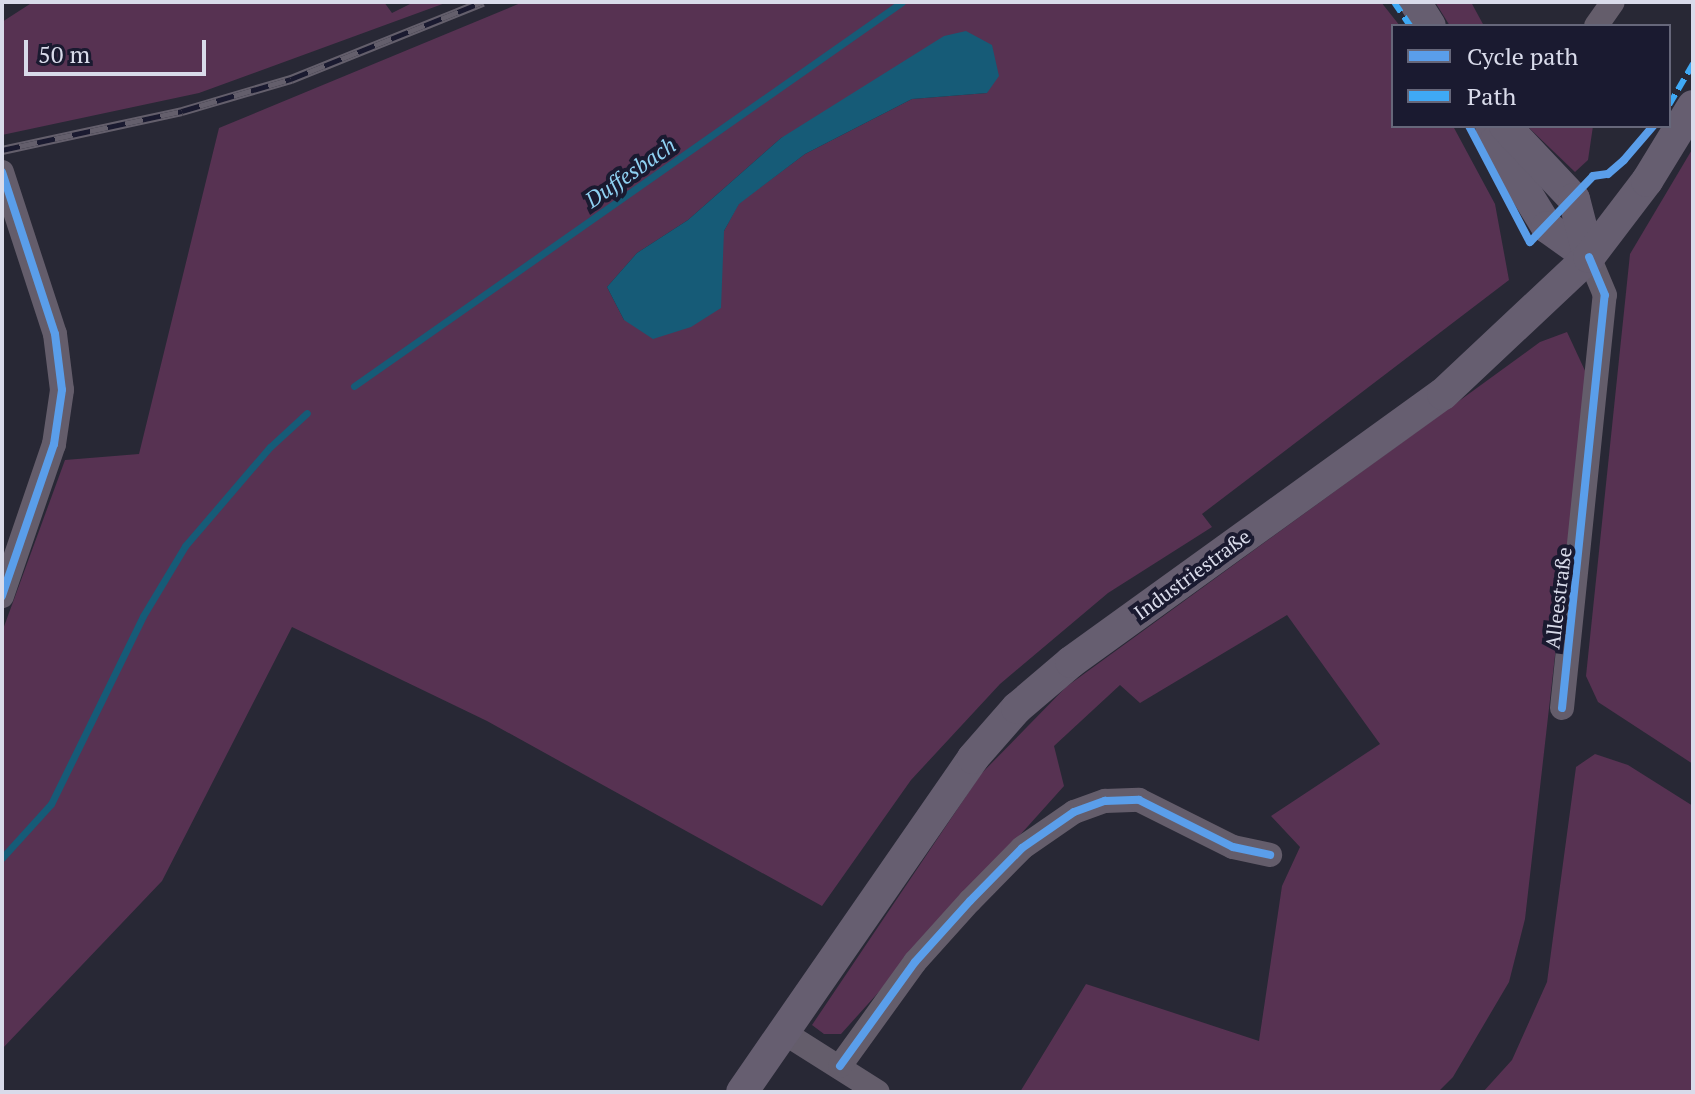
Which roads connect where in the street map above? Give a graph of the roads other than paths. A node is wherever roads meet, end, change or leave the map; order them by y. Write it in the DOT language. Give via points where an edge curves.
graph roads {
  1 [pos="1415,2"];
  2 [pos="1613,2"];
  3 [pos="1429,24"];
  4 [pos="1597,24"];
  5 [pos="1693,106"];
  6 [pos="1492,128"];
  7 [pos="1507,128"];
  8 [pos="2,172"];
  9 [pos="1589,257"];
  10 [pos="2,596"];
  11 [pos="1562,708"];
  12 [pos="1270,855"];
  13 [pos="783,1032"];
  14 [pos="840,1066"];
  15 [pos="742,1092"];
  16 [pos="878,1092"];
  1 -- 3 [label="main road"];
  2 -- 4 [label="street"];
  5 -- 9 [label="main road, Industriestraße" via="1647,181"];
  6 -- 9 [label="main road" via="1547,227"];
  7 -- 9 [label="main road" via="1574,199"];
  8 -- 10 [label="street" via="55,334 62,390 54,444"];
  9 -- 11 [label="street, Alleestraße" via="1605,295"];
  9 -- 13 [label="main road, Industriestraße" via="1443,394 1071,662 1017,708 973,758"];
  12 -- 14 [label="street" via="1233,847 1139,800 1105,801 1074,812 1022,848 970,901 915,962"];
  13 -- 14 [label="street"];
  13 -- 15 [label="main road, Industriestraße"];
  14 -- 16 [label="street"];
}
